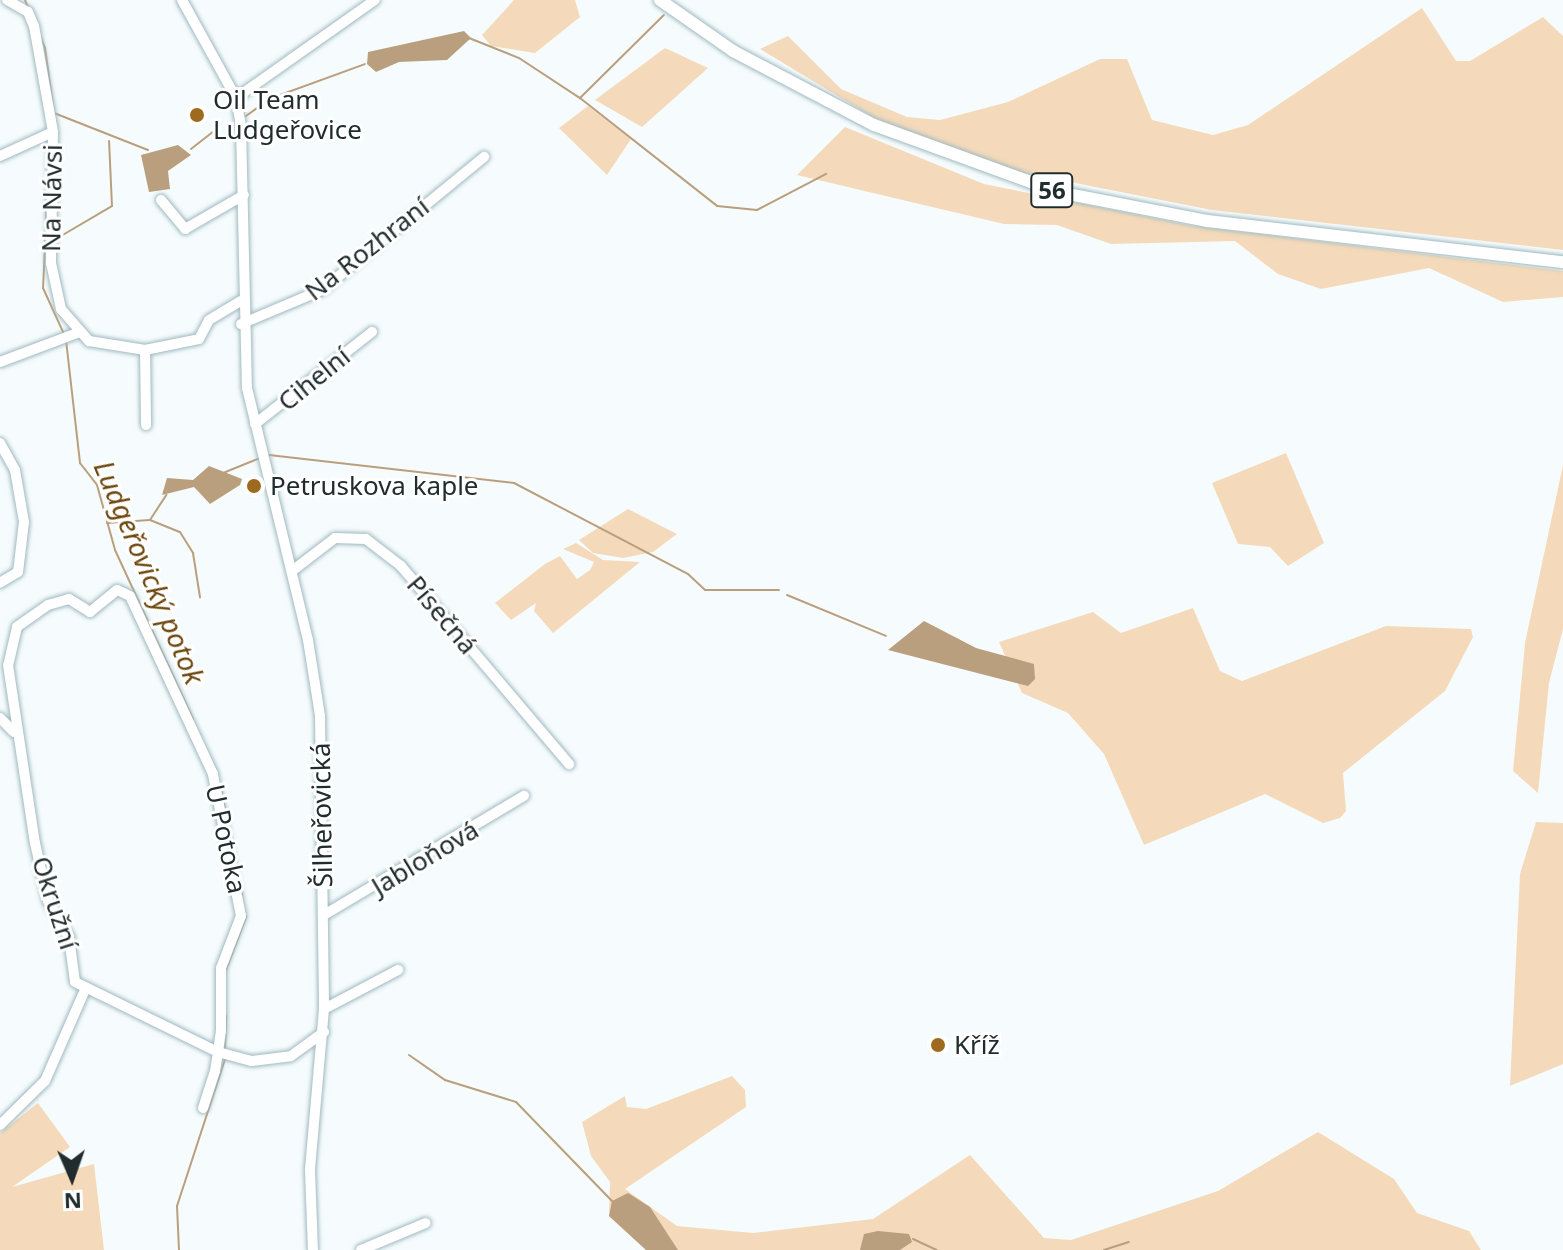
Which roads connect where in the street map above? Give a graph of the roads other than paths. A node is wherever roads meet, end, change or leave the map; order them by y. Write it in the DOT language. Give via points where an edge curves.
graph roads {
  1 [pos="7,0"];
  2 [pos="182,0"];
  3 [pos="375,0"];
  4 [pos="660,0"];
  5 [pos="236,98"];
  6 [pos="53,132"];
  7 [pos="0,156"];
  8 [pos="484,157"];
  9 [pos="244,195"];
  10 [pos="161,200"];
  11 [pos="1563,262"];
  12 [pos="241,301"];
  13 [pos="241,324"];
  14 [pos="80,332"];
  15 [pos="372,332"];
  16 [pos="145,350"];
  17 [pos="0,362"];
  18 [pos="255,424"];
  19 [pos="146,425"];
  20 [pos="0,443"];
  21 [pos="292,571"];
  22 [pos="0,583"];
  23 [pos="117,590"];
  24 [pos="5,639"];
  25 [pos="0,718"];
  26 [pos="14,732"];
  27 [pos="569,764"];
  28 [pos="524,796"];
  29 [pos="324,915"];
  30 [pos="398,970"];
  31 [pos="85,990"];
  32 [pos="324,1009"];
  33 [pos="324,1032"];
  34 [pos="218,1052"];
  35 [pos="203,1108"];
  36 [pos="0,1125"];
  37 [pos="426,1223"];
  38 [pos="313,1250"];
  39 [pos="361,1250"];
  1 -- 6 [label="street, Na Návsi" via="28,12 34,26"];
  2 -- 5 [label="street"];
  3 -- 5 [label="street"];
  4 -- 11 [label="main road, 56" via="801,90 921,146 1016,179 1166,215"];
  5 -- 9 [label="street, Šilheřovická"];
  6 -- 7 [label="street"];
  6 -- 14 [label="street, Na Návsi" via="52,283"];
  8 -- 13 [label="street, Na Rozhraní" via="322,290"];
  9 -- 10 [label="street" via="185,229"];
  9 -- 12 [label="street, Šilheřovická"];
  12 -- 13 [label="street, Šilheřovická"];
  12 -- 16 [label="street" via="209,320 199,339"];
  13 -- 18 [label="street, Šilheřovická"];
  14 -- 16 [label="street" via="102,346"];
  14 -- 17 [label="street"];
  15 -- 18 [label="street, Cihelní"];
  16 -- 19 [label="street"];
  18 -- 21 [label="street, Šilheřovická"];
  20 -- 22 [label="street" via="15,470 24,522 18,572"];
  21 -- 27 [label="street, Písečná" via="335,538 366,539 401,566"];
  21 -- 29 [label="street, Šilheřovická" via="320,716"];
  23 -- 24 [label="street, Okružní" via="90,612 60,598"];
  23 -- 34 [label="street, U Potoka" via="130,596 220,797 241,916 221,968"];
  24 -- 26 [label="street, Okružní"];
  25 -- 26 [label="street"];
  26 -- 31 [label="street, Okružní" via="48,901 69,937 75,982"];
  28 -- 29 [label="street, Jabloňová"];
  29 -- 32 [label="street, Šilheřovická"];
  30 -- 32 [label="street"];
  31 -- 34 [label="street"];
  31 -- 36 [label="street" via="45,1081"];
  32 -- 33 [label="street, Šilheřovická"];
  33 -- 34 [label="street" via="291,1056 252,1061"];
  33 -- 38 [label="street, Šilheřovická" via="310,1160"];
  34 -- 35 [label="street, U Potoka"];
  37 -- 39 [label="street"];
}
